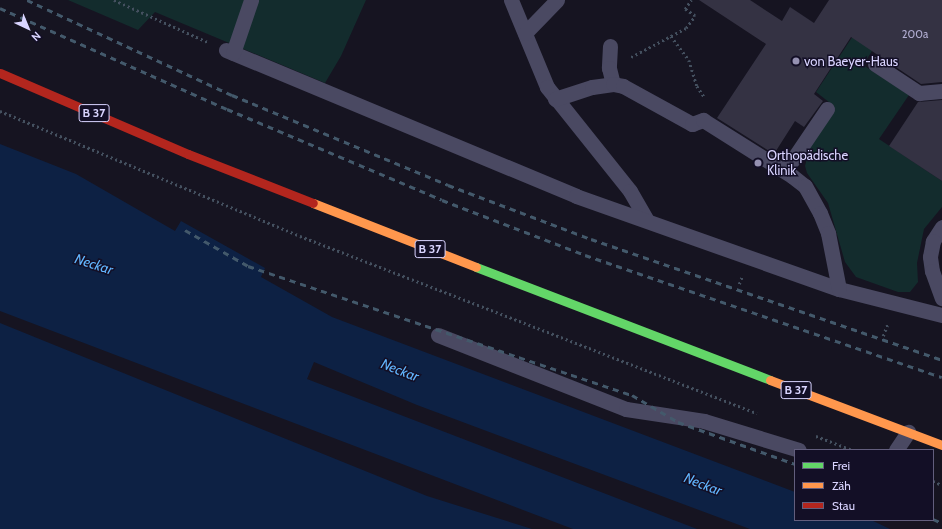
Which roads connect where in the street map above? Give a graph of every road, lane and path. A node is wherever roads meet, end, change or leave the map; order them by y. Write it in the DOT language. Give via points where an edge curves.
graph roads {
  1 [pos="114,0"];
  2 [pos="251,0"];
  3 [pos="511,0"];
  4 [pos="557,0"];
  5 [pos="691,0"];
  6 [pos="525,33"];
  7 [pos="671,36"];
  8 [pos="610,46"];
  9 [pos="230,52"];
  10 [pos="876,64"];
  11 [pos="609,68"];
  12 [pos="0,73"];
  13 [pos="612,84"];
  14 [pos="942,91"];
  15 [pos="555,99"];
  16 [pos="709,102"];
  17 [pos="827,109"];
  18 [pos="0,111"];
  19 [pos="785,172"];
  20 [pos="646,219"];
  21 [pos="942,227"];
  22 [pos="839,289"];
  23 [pos="942,298"];
  24 [pos="942,315"];
  25 [pos="438,335"];
  26 [pos="764,416"];
  27 [pos="809,433"];
  28 [pos="914,435"];
  29 [pos="942,446"];
  30 [pos="796,449"];
  31 [pos="850,449"];
  32 [pos="897,449"];
  1 -- 9 [label="path"];
  2 -- 9 [label="lane"];
  3 -- 6 [label="lane"];
  4 -- 6 [label="lane"];
  5 -- 7 [label="path" via="685,9 695,16 686,28"];
  6 -- 15 [label="lane" via="547,87"];
  7 -- 11 [label="path"];
  7 -- 16 [label="path" via="690,60 699,92"];
  8 -- 11 [label="lane"];
  9 -- 20 [label="lane" via="576,196"];
  10 -- 14 [label="lane" via="919,93"];
  11 -- 13 [label="lane"];
  12 -- 28 [label="main road, B 37" via="188,154"];
  13 -- 15 [label="lane"];
  13 -- 19 [label="lane" via="637,92 692,124 703,120"];
  15 -- 20 [label="lane" via="630,191"];
  17 -- 19 [label="lane"];
  18 -- 26 [label="path" via="300,236"];
  19 -- 22 [label="lane" via="805,186 820,213 828,233"];
  20 -- 22 [label="lane" via="742,256"];
  21 -- 23 [label="lane" via="933,241 930,257 932,271"];
  22 -- 24 [label="lane"];
  25 -- 30 [label="lane" via="626,409 704,422"];
  27 -- 31 [label="path"];
  28 -- 29 [label="main road, B 37"];
  28 -- 32 [label="lane"];
}
